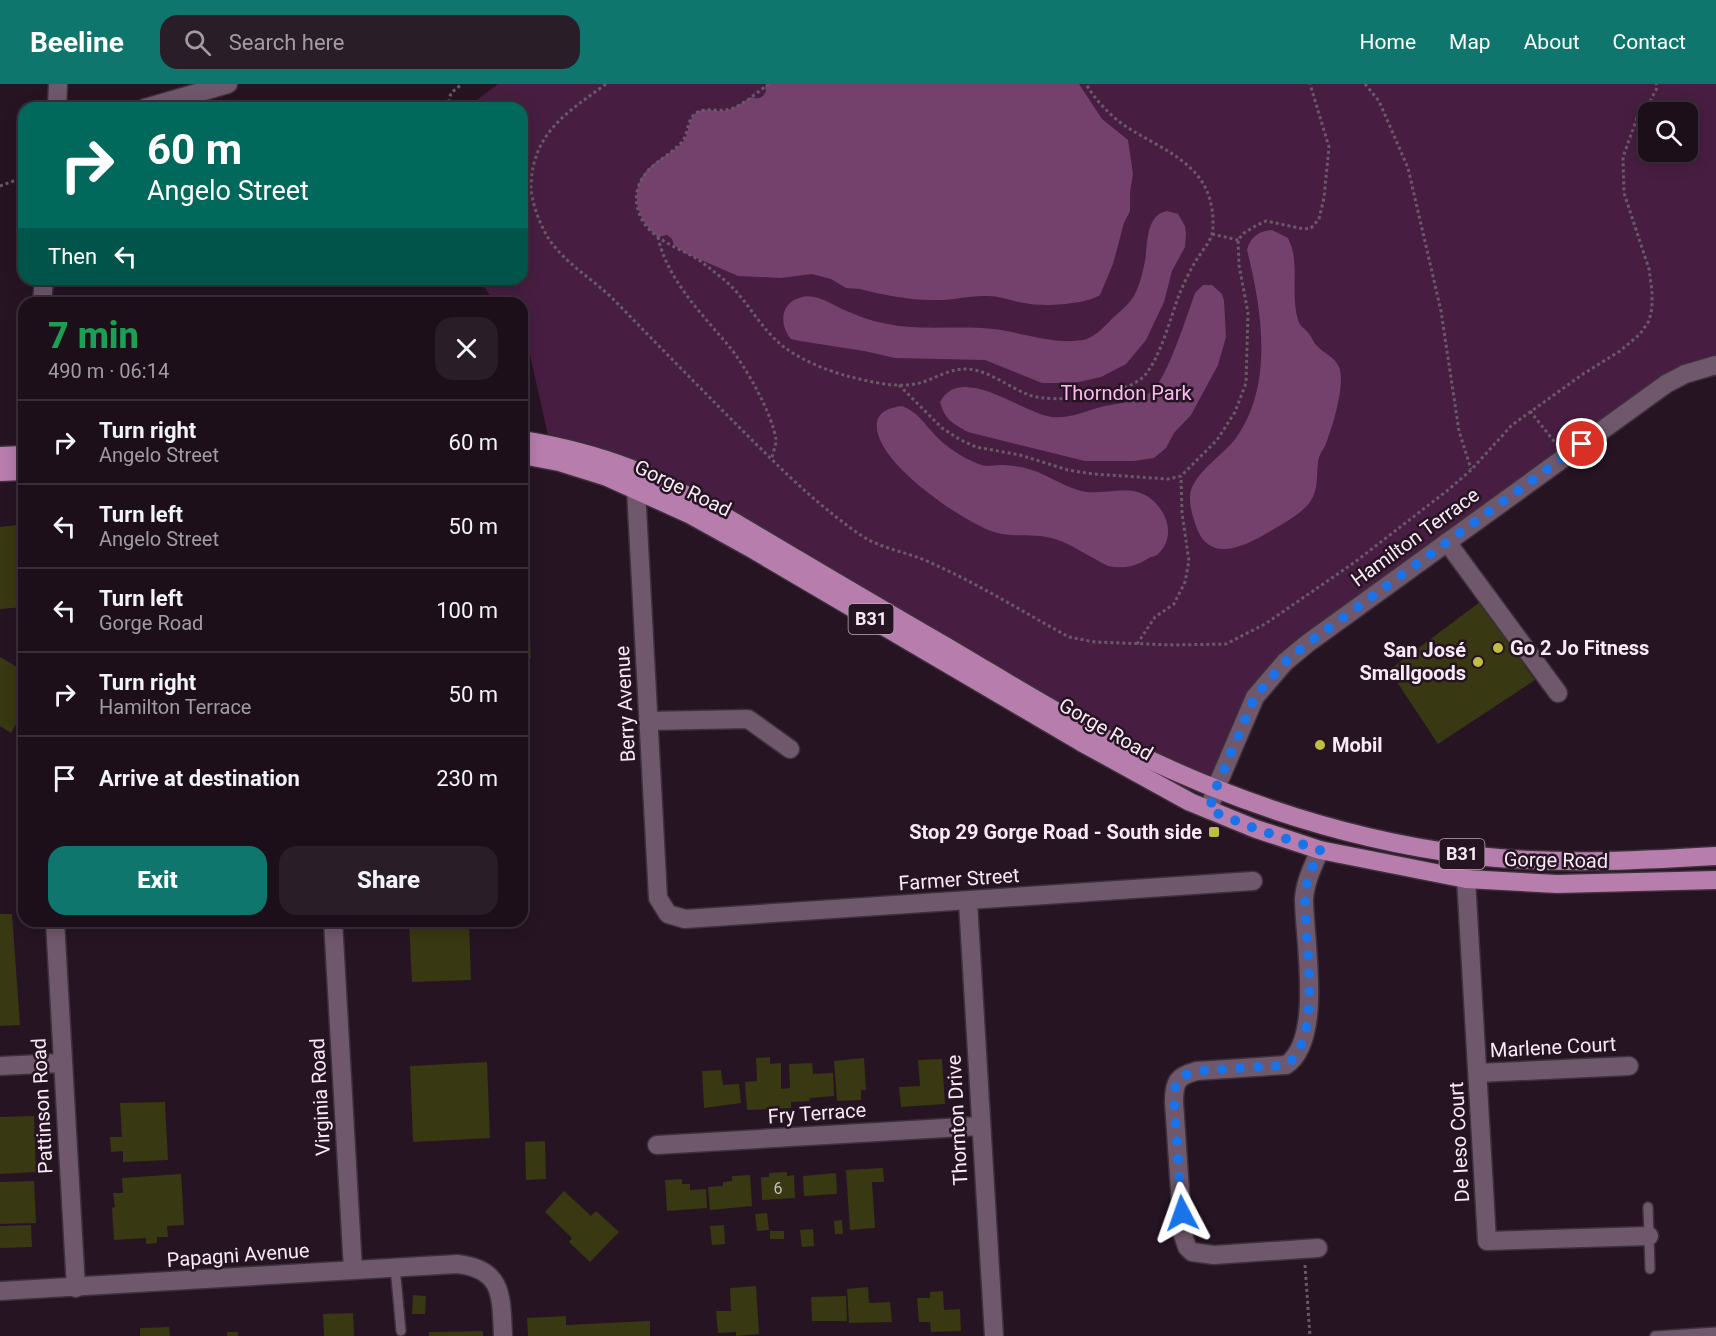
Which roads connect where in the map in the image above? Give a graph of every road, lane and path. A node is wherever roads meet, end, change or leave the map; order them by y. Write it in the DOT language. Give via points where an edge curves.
graph roads {
  1 [pos="58,84"];
  2 [pos="228,84"];
  3 [pos="462,84"];
  4 [pos="606,84"];
  5 [pos="769,84"];
  6 [pos="1086,84"];
  7 [pos="1312,84"];
  8 [pos="1365,84"];
  9 [pos="1656,84"];
  10 [pos="57,102"];
  11 [pos="166,102"];
  12 [pos="449,102"];
  13 [pos="18,179"];
  14 [pos="0,186"];
  15 [pos="1212,234"];
  16 [pos="658,237"];
  17 [pos="1238,240"];
  18 [pos="1716,364"];
  19 [pos="899,385"];
  20 [pos="1530,411"];
  21 [pos="528,441"];
  22 [pos="18,455"];
  23 [pos="0,456"];
  24 [pos="528,456"];
  25 [pos="1565,456"];
  26 [pos="771,459"];
  27 [pos="1471,470"];
  28 [pos="18,471"];
  29 [pos="0,472"];
  30 [pos="1181,476"];
  31 [pos="636,489"];
  32 [pos="1447,542"];
  33 [pos="1137,644"];
  34 [pos="1558,693"];
  35 [pos="648,721"];
  36 [pos="790,749"];
  37 [pos="1216,788"];
  38 [pos="1209,810"];
  39 [pos="1320,850"];
  40 [pos="1716,856"];
  41 [pos="1466,879"];
  42 [pos="1716,880"];
  43 [pos="1253,882"];
  44 [pos="968,902"];
  45 [pos="668,914"];
  46 [pos="55,927"];
  47 [pos="333,927"];
  48 [pos="62,1063"];
  49 [pos="0,1066"];
  50 [pos="1629,1066"];
  51 [pos="1478,1073"];
  52 [pos="980,1126"];
  53 [pos="657,1145"];
  54 [pos="1648,1208"];
  55 [pos="1649,1236"];
  56 [pos="1311,1254"];
  57 [pos="396,1267"];
  58 [pos="1650,1269"];
  59 [pos="353,1270"];
  60 [pos="76,1288"];
  61 [pos="0,1291"];
  62 [pos="401,1330"];
  63 [pos="1716,1332"];
  64 [pos="503,1336"];
  65 [pos="994,1336"];
  66 [pos="1310,1336"];
  67 [pos="1655,1336"];
  1 -- 10 [label="street"];
  2 -- 11 [label="street"];
  3 -- 12 [label="path" via="451,93"];
  4 -- 26 [label="path" via="549,130 539,147 531,187 537,213 548,237 573,266 613,299"];
  5 -- 16 [label="path" via="730,110 696,113 683,142 643,174 637,209"];
  6 -- 15 [label="path" via="1118,121 1169,150 1202,180 1213,212"];
  7 -- 17 [label="path" via="1329,147 1319,219 1311,228 1304,229 1266,222"];
  8 -- 27 [label="path" via="1379,101 1408,168 1441,311 1458,431"];
  9 -- 20 [label="path" via="1629,138 1622,172 1624,193 1649,269 1649,321 1620,351"];
  13 -- 14 [label="path"];
  15 -- 17 [label="path"];
  15 -- 19 [label="path" via="1190,271 1156,355 1137,382 1068,400 1044,399 965,369 918,384"];
  16 -- 19 [label="path" via="726,281 782,346 801,358 845,375"];
  16 -- 26 [label="path" via="670,269 729,346 764,403 776,442"];
  17 -- 30 [label="path" via="1248,313 1245,383 1235,412 1216,440"];
  18 -- 25 [label="street, Hamilton Terrace" via="1666,384"];
  19 -- 30 [label="path" via="942,428 976,447 1093,474 1168,479"];
  20 -- 25 [label="path"];
  20 -- 27 [label="path"];
  21 -- 37 [label="main road, Gorge Road / B31" via="629,468 679,492 1101,736"];
  22 -- 23 [label="main road"];
  24 -- 31 [label="main road, Gorge Road / B31" via="569,465"];
  25 -- 32 [label="street, Hamilton Terrace"];
  26 -- 33 [label="path" via="825,510 864,537 928,561 1069,637"];
  27 -- 33 [label="path" via="1355,562 1265,624 1226,644"];
  28 -- 29 [label="main road"];
  30 -- 33 [label="path" via="1189,561 1185,582 1174,604 1155,617"];
  31 -- 35 [label="street, Berry Avenue"];
  31 -- 38 [label="main road, Gorge Road / B31" via="754,550 1081,742"];
  32 -- 34 [label="street"];
  32 -- 37 [label="street, Hamilton Terrace" via="1308,643 1278,670 1255,696"];
  35 -- 36 [label="street" via="748,719"];
  35 -- 45 [label="street, Berry Avenue" via="658,898"];
  37 -- 38 [label="street, Hamilton Terrace"];
  37 -- 40 [label="main road, Gorge Road / B31" via="1342,830 1469,855 1564,862"];
  38 -- 39 [label="main road, Gorge Road / B31"];
  39 -- 41 [label="main road, Gorge Road / B31"];
  39 -- 56 [label="street" via="1304,897 1310,981 1306,1024 1295,1059 1286,1065 1197,1071 1186,1074 1174,1089 1183,1236 1187,1247 1192,1252 1214,1254"];
  41 -- 42 [label="main road, Gorge Road / B31" via="1557,884"];
  41 -- 51 [label="street, De Ieso Court"];
  43 -- 44 [label="street, Farmer Street"];
  44 -- 45 [label="street, Farmer Street" via="685,919"];
  44 -- 52 [label="street, Thornton Drive"];
  46 -- 48 [label="street, Pattinson Road"];
  47 -- 59 [label="street, Virginia Road"];
  48 -- 49 [label="street"];
  48 -- 60 [label="street, Pattinson Road"];
  50 -- 51 [label="street, Marlene Court"];
  51 -- 55 [label="street, De Ieso Court" via="1487,1241"];
  52 -- 53 [label="street, Fry Terrace"];
  52 -- 65 [label="street, Thornton Drive"];
  54 -- 55 [label="lane"];
  55 -- 58 [label="lane"];
  56 -- 66 [label="path"];
  57 -- 59 [label="street, Papagni Avenue"];
  57 -- 62 [label="lane"];
  57 -- 64 [label="street, Papagni Avenue" via="457,1264 478,1268 500,1292"];
  59 -- 60 [label="street, Papagni Avenue"];
  60 -- 61 [label="street, Papagni Avenue"];
  63 -- 67 [label="lane"];
}
